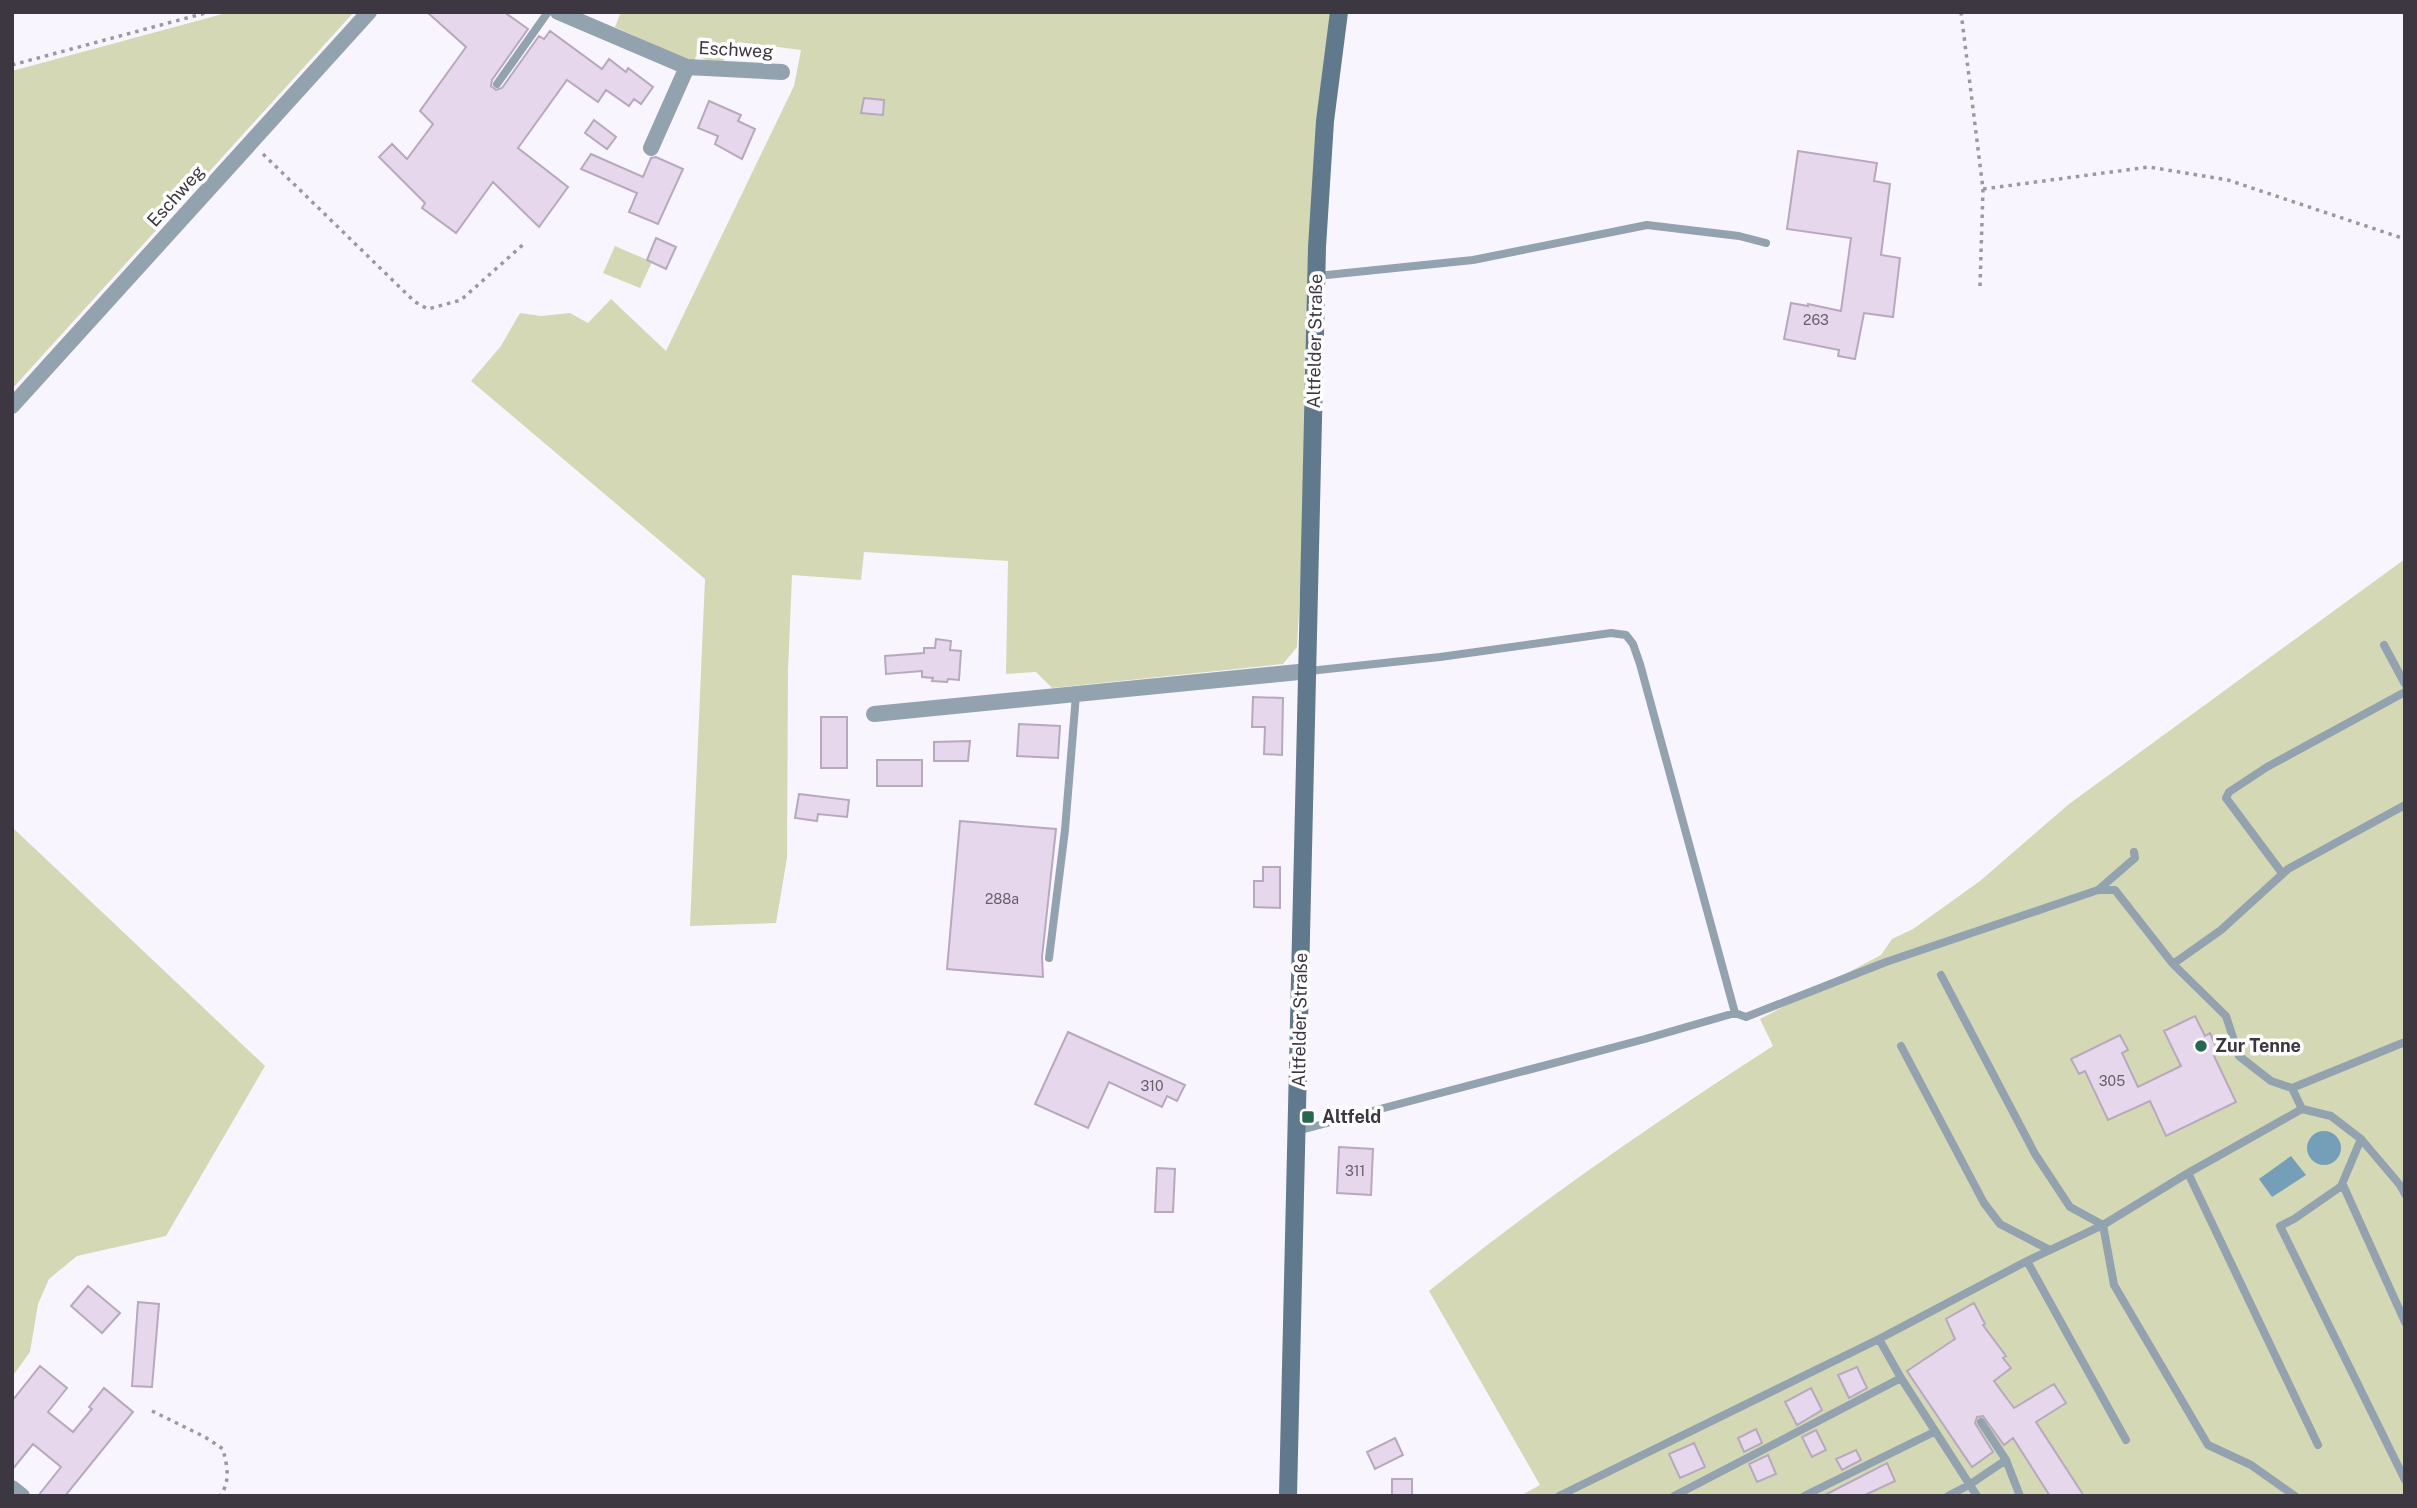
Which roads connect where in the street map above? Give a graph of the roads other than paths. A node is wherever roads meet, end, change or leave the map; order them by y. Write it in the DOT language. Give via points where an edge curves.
graph roads {
  1 [pos="369,12"];
  2 [pos="548,12"];
  3 [pos="558,12"];
  4 [pos="1339,12"];
  5 [pos="687,67"];
  6 [pos="782,72"];
  7 [pos="497,84"];
  8 [pos="651,148"];
  9 [pos="1766,243"];
  10 [pos="1317,276"];
  11 [pos="12,406"];
  12 [pos="2384,645"];
  13 [pos="1309,671"];
  14 [pos="2405,684"];
  15 [pos="2405,692"];
  16 [pos="1076,695"];
  17 [pos="874,715"];
  18 [pos="2405,805"];
  19 [pos="2134,852"];
  20 [pos="2282,873"];
  21 [pos="2098,890"];
  22 [pos="1049,958"];
  23 [pos="2173,964"];
  24 [pos="1941,975"];
  25 [pos="1735,1013"];
  26 [pos="2405,1042"];
  27 [pos="1901,1046"];
  28 [pos="2292,1088"];
  29 [pos="2302,1109"];
  30 [pos="1297,1131"];
  31 [pos="2361,1139"];
  32 [pos="2188,1174"];
  33 [pos="2343,1185"];
  34 [pos="2405,1194"];
  35 [pos="2103,1225"];
  36 [pos="2050,1250"];
  37 [pos="2027,1261"];
  38 [pos="2405,1322"];
  39 [pos="1879,1339"];
  40 [pos="1901,1378"];
  41 [pos="1981,1422"];
  42 [pos="1934,1432"];
  43 [pos="2126,1440"];
  44 [pos="2318,1445"];
  45 [pos="2006,1460"];
  46 [pos="2405,1480"];
  47 [pos="1969,1485"];
  48 [pos="12,1488"];
  49 [pos="22,1496"];
  50 [pos="1288,1496"];
  51 [pos="1559,1496"];
  52 [pos="1674,1496"];
  53 [pos="1804,1496"];
  54 [pos="1948,1496"];
  55 [pos="1977,1496"];
  56 [pos="2020,1496"];
  57 [pos="2295,1496"];
  1 -- 11 [label="street, Eschweg"];
  2 -- 7 [label="lane"];
  3 -- 5 [label="street, Eschweg"];
  4 -- 10 [label="street, Altfelder Straße" via="1325,121"];
  5 -- 6 [label="street, Eschweg"];
  5 -- 8 [label="street, Eschweg"];
  9 -- 10 [label="lane" via="1647,225 1473,260"];
  10 -- 13 [label="street, Altfelder Straße"];
  12 -- 14 [label="lane"];
  13 -- 16 [label="street"];
  13 -- 25 [label="lane" via="1626,635 1640,664"];
  13 -- 30 [label="street, Altfelder Straße"];
  15 -- 20 [label="lane" via="2229,792 2226,798"];
  16 -- 17 [label="street"];
  16 -- 22 [label="lane"];
  18 -- 20 [label="lane"];
  19 -- 21 [label="lane" via="2135,858"];
  20 -- 23 [label="lane" via="2221,930"];
  21 -- 23 [label="lane" via="2115,890"];
  21 -- 25 [label="lane" via="1886,962 1746,1017"];
  23 -- 28 [label="lane" via="2227,1016 2239,1056 2271,1081"];
  24 -- 35 [label="lane" via="2035,1154 2070,1207"];
  25 -- 30 [label="lane"];
  26 -- 28 [label="lane"];
  27 -- 36 [label="lane" via="1984,1203 2000,1224"];
  28 -- 29 [label="lane"];
  29 -- 31 [label="lane" via="2331,1115"];
  29 -- 32 [label="lane"];
  30 -- 50 [label="street, Altfelder Straße"];
  31 -- 33 [label="lane"];
  31 -- 34 [label="lane"];
  32 -- 35 [label="lane"];
  32 -- 44 [label="lane"];
  33 -- 38 [label="lane"];
  33 -- 46 [label="lane" via="2280,1226"];
  35 -- 36 [label="lane"];
  35 -- 57 [label="lane" via="2114,1285 2208,1445 2251,1465"];
  36 -- 37 [label="lane"];
  37 -- 39 [label="lane"];
  37 -- 43 [label="lane"];
  39 -- 40 [label="lane"];
  39 -- 51 [label="lane"];
  40 -- 42 [label="lane"];
  40 -- 52 [label="lane"];
  41 -- 45 [label="lane"];
  42 -- 47 [label="lane"];
  42 -- 53 [label="lane"];
  45 -- 47 [label="lane"];
  45 -- 56 [label="lane"];
  47 -- 54 [label="lane"];
  47 -- 55 [label="lane"];
  48 -- 49 [label="street"];
}
